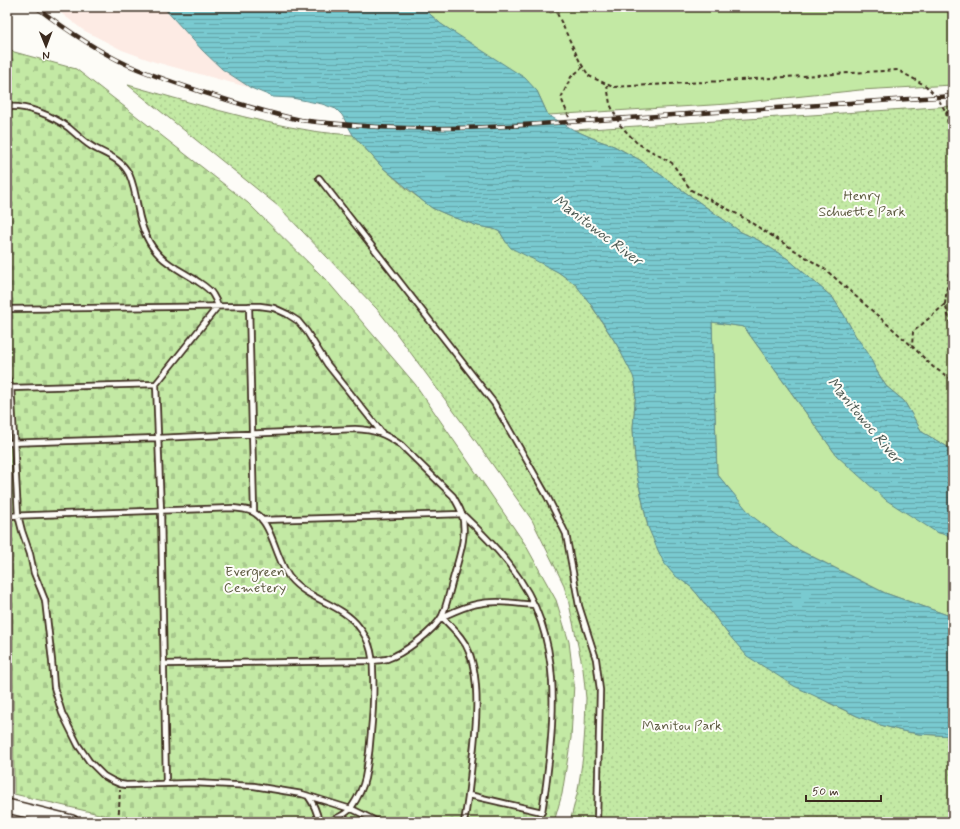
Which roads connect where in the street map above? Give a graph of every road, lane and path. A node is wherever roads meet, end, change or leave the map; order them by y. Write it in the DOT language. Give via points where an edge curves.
graph roads {
  1 [pos="554,7"];
  2 [pos="583,67"];
  3 [pos="607,84"];
  4 [pos="7,107"];
  5 [pos="946,112"];
  6 [pos="953,114"];
  7 [pos="569,117"];
  8 [pos="319,178"];
  9 [pos="945,304"];
  10 [pos="218,306"];
  11 [pos="249,306"];
  12 [pos="7,309"];
  13 [pos="953,332"];
  14 [pos="912,346"];
  15 [pos="7,378"];
  16 [pos="953,380"];
  17 [pos="156,384"];
  18 [pos="11,388"];
  19 [pos="253,434"];
  20 [pos="382,434"];
  21 [pos="158,438"];
  22 [pos="14,442"];
  23 [pos="7,443"];
  24 [pos="161,511"];
  25 [pos="254,512"];
  26 [pos="462,514"];
  27 [pos="18,515"];
  28 [pos="7,516"];
  29 [pos="262,520"];
  30 [pos="534,605"];
  31 [pos="442,617"];
  32 [pos="373,661"];
  33 [pos="164,664"];
  34 [pos="120,784"];
  35 [pos="166,784"];
  36 [pos="469,795"];
  37 [pos="308,796"];
  38 [pos="7,806"];
  39 [pos="351,809"];
  40 [pos="118,820"];
  41 [pos="72,822"];
  42 [pos="319,822"];
  43 [pos="329,822"];
  44 [pos="378,822"];
  45 [pos="464,822"];
  46 [pos="597,822"];
  1 -- 2 [label="path"];
  2 -- 3 [label="path" via="589,76"];
  2 -- 7 [label="path" via="571,77 561,98"];
  3 -- 5 [label="path" via="613,87 898,70 926,86 937,97"];
  3 -- 14 [label="path" via="610,104 620,125 637,143 672,163 691,190 739,215 826,270"];
  4 -- 10 [label="lane" via="25,108 60,121 83,140 124,165 132,182 141,225 152,245 169,263 208,288"];
  5 -- 6 [label="path"];
  5 -- 9 [label="path" via="953,152 952,245"];
  8 -- 46 [label="lane" via="494,403 566,534 580,606 596,659 600,690"];
  9 -- 13 [label="path"];
  9 -- 14 [label="path" via="913,332"];
  10 -- 11 [label="lane"];
  10 -- 12 [label="lane"];
  10 -- 17 [label="lane"];
  11 -- 19 [label="lane"];
  11 -- 20 [label="lane" via="274,308 298,321 327,364"];
  14 -- 16 [label="path" via="933,367"];
  15 -- 18 [label="lane"];
  17 -- 18 [label="lane"];
  17 -- 21 [label="lane"];
  18 -- 22 [label="lane"];
  19 -- 20 [label="lane" via="355,429"];
  19 -- 21 [label="lane"];
  19 -- 25 [label="lane"];
  20 -- 26 [label="lane" via="401,445 453,496"];
  21 -- 22 [label="lane"];
  21 -- 24 [label="lane"];
  22 -- 23 [label="lane"];
  22 -- 27 [label="lane"];
  24 -- 25 [label="lane" via="233,508"];
  24 -- 27 [label="lane"];
  24 -- 33 [label="lane"];
  25 -- 29 [label="lane"];
  26 -- 29 [label="lane"];
  26 -- 30 [label="lane" via="506,560"];
  26 -- 31 [label="lane" via="463,539"];
  27 -- 28 [label="lane"];
  27 -- 34 [label="lane" via="34,573 45,600 54,687 62,713 89,761 104,776"];
  29 -- 32 [label="lane" via="290,578 319,600 351,618 365,636"];
  30 -- 31 [label="lane" via="486,602 468,606"];
  30 -- 36 [label="lane" via="546,637 553,704 542,812"];
  31 -- 32 [label="lane" via="408,648 388,659"];
  31 -- 36 [label="lane" via="464,642 473,664 476,727"];
  32 -- 33 [label="lane"];
  32 -- 39 [label="lane" via="374,690 365,779"];
  33 -- 35 [label="lane"];
  34 -- 35 [label="lane"];
  34 -- 40 [label="path"];
  35 -- 37 [label="lane" via="254,786"];
  36 -- 45 [label="lane"];
  37 -- 39 [label="lane"];
  37 -- 42 [label="lane"];
  38 -- 41 [label="street"];
  39 -- 43 [label="lane"];
  39 -- 44 [label="lane"];
}
